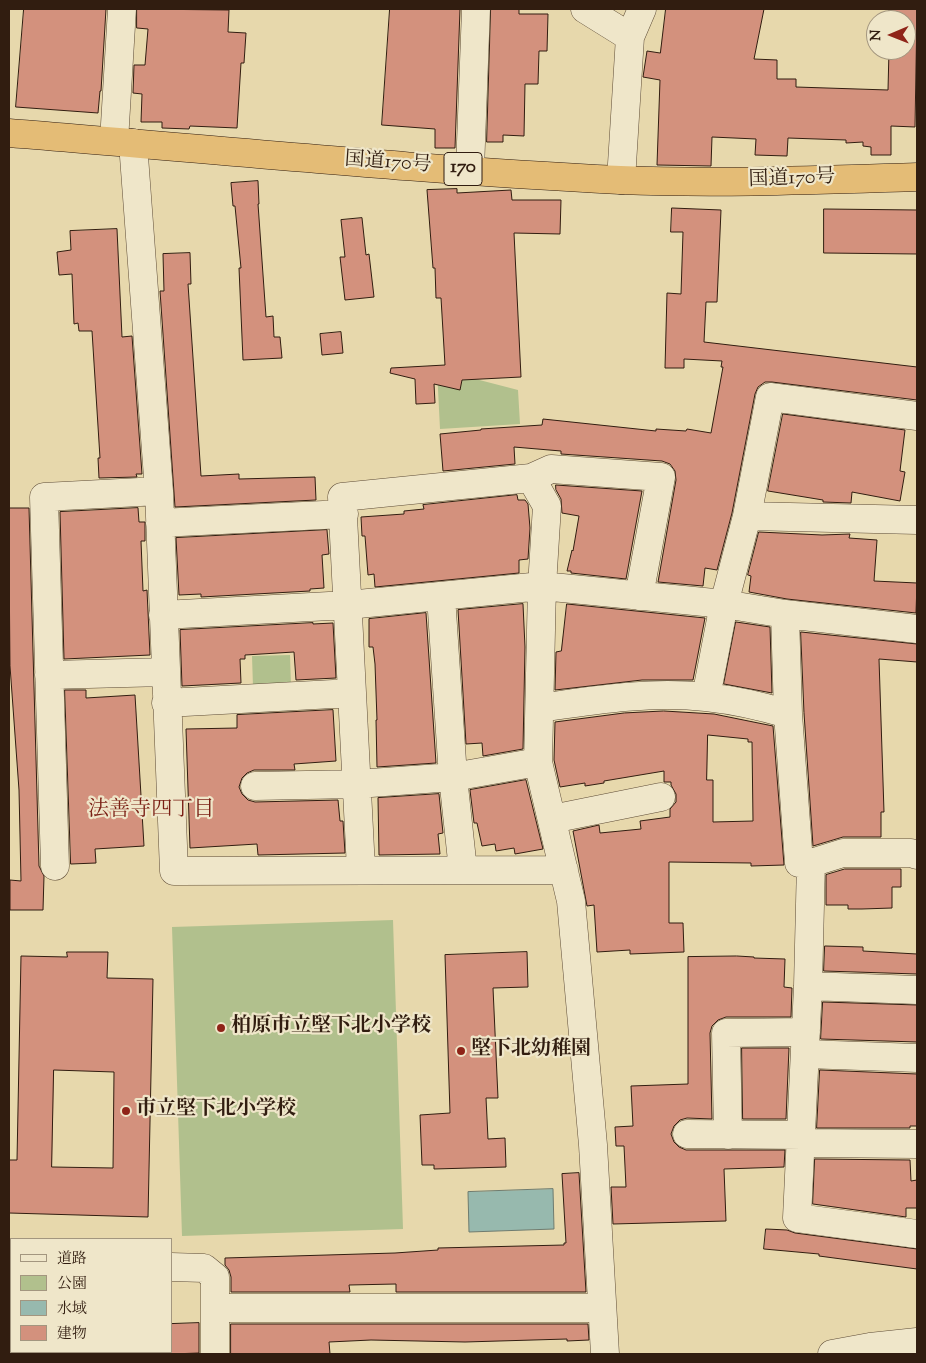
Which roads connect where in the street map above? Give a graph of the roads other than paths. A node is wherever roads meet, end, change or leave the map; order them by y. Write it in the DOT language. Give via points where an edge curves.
graph roads {
  1 [pos="122,9"];
  2 [pos="476,9"];
  3 [pos="585,9"];
  4 [pos="642,9"];
  5 [pos="630,37"];
  6 [pos="9,133"];
  7 [pos="124,142"];
  8 [pos="470,169"];
  9 [pos="917,177"];
  10 [pos="621,180"];
  11 [pos="917,416"];
  12 [pos="531,478"];
  13 [pos="159,491"];
  14 [pos="344,514"];
  15 [pos="747,516"];
  16 [pos="917,520"];
  17 [pos="160,523"];
  18 [pos="542,586"];
  19 [pos="441,596"];
  20 [pos="639,596"];
  21 [pos="724,604"];
  22 [pos="348,605"];
  23 [pos="785,614"];
  24 [pos="163,615"];
  25 [pos="917,628"];
  26 [pos="165,672"];
  27 [pos="49,675"];
  28 [pos="352,694"];
  29 [pos="706,697"];
  30 [pos="166,703"];
  31 [pos="540,708"];
  32 [pos="788,714"];
  33 [pos="538,762"];
  34 [pos="453,777"];
  35 [pos="357,784"];
  36 [pos="255,786"];
  37 [pos="661,797"];
  38 [pos="552,819"];
  39 [pos="917,855"];
  40 [pos="811,863"];
  41 [pos="55,866"];
  42 [pos="361,870"];
  43 [pos="462,870"];
  44 [pos="564,870"];
  45 [pos="808,986"];
  46 [pos="917,990"];
  47 [pos="806,1043"];
  48 [pos="917,1058"];
  49 [pos="687,1134"];
  50 [pos="728,1135"];
  51 [pos="802,1139"];
  52 [pos="917,1144"];
  53 [pos="917,1234"];
  54 [pos="172,1267"];
  55 [pos="216,1308"];
  56 [pos="602,1308"];
  57 [pos="917,1342"];
  58 [pos="215,1354"];
  59 [pos="605,1354"];
  60 [pos="832,1354"];
  1 -- 7 [label="street"];
  2 -- 8 [label="street"];
  3 -- 5 [label="street"];
  4 -- 5 [label="street"];
  5 -- 10 [label="street"];
  6 -- 7 [label="highway, 国道170号 / 170"];
  7 -- 8 [label="highway, 国道170号 / 170"];
  7 -- 13 [label="street"];
  8 -- 10 [label="highway, 国道170号 / 170"];
  9 -- 10 [label="highway, 国道170号 / 170" via="734,182"];
  11 -- 15 [label="street" via="770,397"];
  12 -- 14 [label="street" via="342,498"];
  12 -- 18 [label="street" via="547,506"];
  12 -- 20 [label="street" via="551,469 660,478"];
  13 -- 17 [label="street"];
  13 -- 27 [label="street" via="44,497"];
  14 -- 17 [label="street"];
  14 -- 22 [label="street"];
  15 -- 16 [label="street"];
  15 -- 21 [label="street"];
  17 -- 24 [label="street"];
  18 -- 19 [label="street"];
  18 -- 20 [label="street"];
  18 -- 31 [label="street"];
  19 -- 22 [label="street"];
  19 -- 34 [label="street"];
  20 -- 21 [label="street"];
  21 -- 23 [label="street"];
  21 -- 29 [label="street"];
  22 -- 24 [label="street"];
  22 -- 28 [label="street"];
  23 -- 25 [label="street"];
  23 -- 32 [label="street"];
  24 -- 26 [label="street"];
  26 -- 27 [label="street"];
  26 -- 30 [label="street"];
  27 -- 41 [label="street"];
  28 -- 30 [label="street"];
  28 -- 35 [label="street"];
  29 -- 31 [label="street" via="615,697"];
  29 -- 32 [label="street"];
  30 -- 42 [label="street" via="174,871"];
  31 -- 33 [label="street"];
  32 -- 40 [label="street" via="799,863"];
  33 -- 34 [label="street"];
  33 -- 38 [label="street"];
  34 -- 35 [label="street"];
  34 -- 43 [label="street"];
  35 -- 36 [label="street"];
  35 -- 42 [label="street"];
  37 -- 38 [label="street"];
  38 -- 44 [label="street"];
  39 -- 40 [label="street" via="843,853"];
  40 -- 45 [label="street"];
  42 -- 43 [label="street"];
  43 -- 44 [label="street"];
  44 -- 56 [label="street" via="571,901 593,1145"];
  45 -- 46 [label="street"];
  45 -- 47 [label="street"];
  47 -- 48 [label="street"];
  47 -- 50 [label="street" via="726,1032"];
  47 -- 51 [label="street"];
  49 -- 50 [label="street"];
  50 -- 51 [label="street"];
  51 -- 52 [label="street"];
  51 -- 53 [label="street" via="797,1218"];
  54 -- 55 [label="street" via="204,1268 214,1277"];
  55 -- 56 [label="street"];
  55 -- 58 [label="street"];
  56 -- 59 [label="street"];
  57 -- 60 [label="street"];
}
